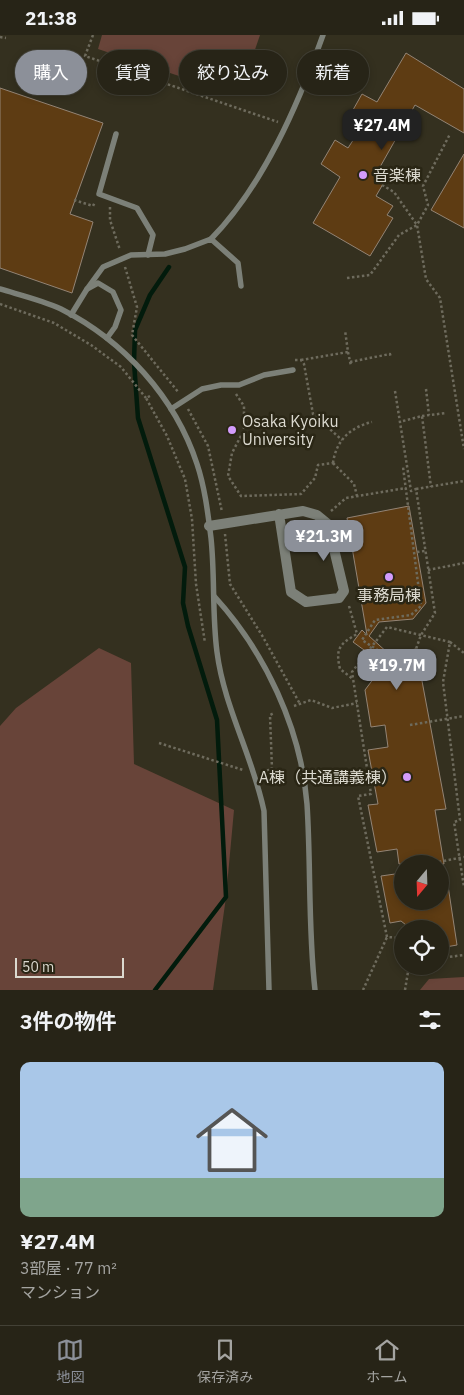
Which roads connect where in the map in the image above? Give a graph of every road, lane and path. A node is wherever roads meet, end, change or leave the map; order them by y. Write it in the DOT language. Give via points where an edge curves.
graph roads {
  1 [pos="93,35"];
  2 [pos="323,35"];
  3 [pos="0,37"];
  4 [pos="6,38"];
  5 [pos="286,125"];
  6 [pos="116,134"];
  7 [pos="450,134"];
  8 [pos="382,185"];
  9 [pos="110,220"];
  10 [pos="417,225"];
  11 [pos="211,239"];
  12 [pos="118,243"];
  13 [pos="148,255"];
  14 [pos="125,269"];
  15 [pos="347,278"];
  16 [pos="241,286"];
  17 [pos="0,289"];
  18 [pos="87,289"];
  19 [pos="0,304"];
  20 [pos="71,315"];
  21 [pos="345,330"];
  22 [pos="107,338"];
  23 [pos="348,352"];
  24 [pos="391,358"];
  25 [pos="301,359"];
  26 [pos="291,361"];
  27 [pos="350,361"];
  28 [pos="351,366"];
  29 [pos="293,370"];
  30 [pos="230,385"];
  31 [pos="426,389"];
  32 [pos="185,390"];
  33 [pos="395,391"];
  34 [pos="152,395"];
  35 [pos="146,398"];
  36 [pos="187,407"];
  37 [pos="171,409"];
  38 [pos="446,413"];
  39 [pos="429,415"];
  40 [pos="422,416"];
  41 [pos="403,421"];
  42 [pos="372,422"];
  43 [pos="342,440"];
  44 [pos="464,449"];
  45 [pos="333,463"];
  46 [pos="403,467"];
  47 [pos="464,481"];
  48 [pos="431,487"];
  49 [pos="406,489"];
  50 [pos="416,489"];
  51 [pos="357,496"];
  52 [pos="328,513"];
  53 [pos="279,515"];
  54 [pos="223,516"];
  55 [pos="209,526"];
  56 [pos="224,529"];
  57 [pos="425,551"];
  58 [pos="417,552"];
  59 [pos="464,563"];
  60 [pos="428,570"];
  61 [pos="214,596"];
  62 [pos="351,614"];
  63 [pos="420,635"];
  64 [pos="450,642"];
  65 [pos="205,645"];
  66 [pos="372,647"];
  67 [pos="416,649"];
  68 [pos="463,651"];
  69 [pos="380,655"];
  70 [pos="353,679"];
  71 [pos="357,703"];
  72 [pos="275,713"];
  73 [pos="464,716"];
  74 [pos="410,725"];
  75 [pos="159,743"];
  76 [pos="237,768"];
  77 [pos="264,771"];
  78 [pos="464,857"];
  79 [pos="449,860"];
  80 [pos="464,887"];
  81 [pos="387,937"];
  82 [pos="394,937"];
  83 [pos="464,955"];
  84 [pos="449,957"];
  85 [pos="407,975"];
  86 [pos="269,990"];
  87 [pos="315,990"];
  88 [pos="363,990"];
  89 [pos="405,990"];
  1 -- 5 [label="path" via="85,56"];
  2 -- 5 [label="lane"];
  3 -- 4 [label="path"];
  5 -- 11 [label="lane" via="230,220"];
  6 -- 13 [label="lane" via="99,194 136,208 153,235"];
  7 -- 10 [label="path" via="423,185 428,205"];
  8 -- 10 [label="path" via="394,192"];
  9 -- 12 [label="path"];
  10 -- 15 [label="path" via="399,235 370,275"];
  10 -- 44 [label="path" via="426,279 440,298"];
  11 -- 13 [label="lane" via="186,249"];
  11 -- 16 [label="lane" via="238,263"];
  13 -- 18 [label="lane" via="131,255 103,267"];
  14 -- 32 [label="path" via="137,307 132,335 180,395"];
  17 -- 20 [label="lane"];
  18 -- 20 [label="lane"];
  18 -- 22 [label="lane" via="98,283 113,292 121,310"];
  19 -- 35 [label="path" via="54,323 92,345 121,367"];
  20 -- 22 [label="lane"];
  21 -- 23 [label="path"];
  22 -- 37 [label="lane" via="157,388"];
  23 -- 25 [label="path"];
  23 -- 27 [label="path"];
  24 -- 27 [label="path" via="390,354"];
  25 -- 26 [label="path"];
  25 -- 43 [label="path" via="313,414"];
  27 -- 28 [label="path"];
  29 -- 30 [label="lane"];
  30 -- 37 [label="lane" via="202,389"];
  30 -- 45 [label="path" via="244,406 244,430 232,453 228,476 241,496 301,494 315,478 318,465"];
  31 -- 39 [label="path"];
  33 -- 50 [label="path" via="411,491"];
  34 -- 35 [label="path"];
  35 -- 65 [label="path" via="185,479"];
  36 -- 54 [label="path" via="208,446"];
  37 -- 55 [label="lane" via="198,465"];
  38 -- 39 [label="path"];
  39 -- 40 [label="path"];
  40 -- 41 [label="path"];
  40 -- 48 [label="path"];
  42 -- 43 [label="path" via="358,425"];
  43 -- 45 [label="path" via="334,451"];
  45 -- 51 [label="path" via="354,484"];
  46 -- 49 [label="path"];
  47 -- 48 [label="path"];
  48 -- 50 [label="path"];
  49 -- 51 [label="path"];
  49 -- 66 [label="path" via="420,606 411,615 375,620 362,640"];
  50 -- 57 [label="path"];
  51 -- 52 [label="path" via="346,498"];
  53 -- 53 [label="street" via="303,511 317,515 328,524 344,591 339,598 306,602 291,591"];
  53 -- 55 [label="street"];
  55 -- 61 [label="lane"];
  56 -- 71 [label="path" via="230,584 299,704 311,700 332,707"];
  57 -- 58 [label="path"];
  57 -- 60 [label="path"];
  59 -- 60 [label="path"];
  60 -- 63 [label="path" via="435,613"];
  61 -- 86 [label="lane" via="220,667 259,785 264,811"];
  61 -- 87 [label="lane" via="233,617 266,668 297,752 306,803"];
  62 -- 70 [label="path" via="357,634 342,643 337,655 340,669"];
  63 -- 64 [label="path"];
  63 -- 66 [label="path" via="387,627"];
  63 -- 67 [label="path"];
  64 -- 68 [label="path"];
  64 -- 80 [label="path" via="442,682 460,820 454,822"];
  66 -- 69 [label="path"];
  66 -- 70 [label="path" via="352,672"];
  70 -- 71 [label="path"];
  71 -- 81 [label="path" via="371,794 358,796"];
  72 -- 77 [label="path" via="270,715 272,769"];
  73 -- 74 [label="path, bridge"];
  75 -- 76 [label="path"];
  78 -- 79 [label="path, bridge"];
  81 -- 82 [label="path"];
  81 -- 88 [label="path"];
  83 -- 84 [label="path"];
  85 -- 89 [label="path"];
}
